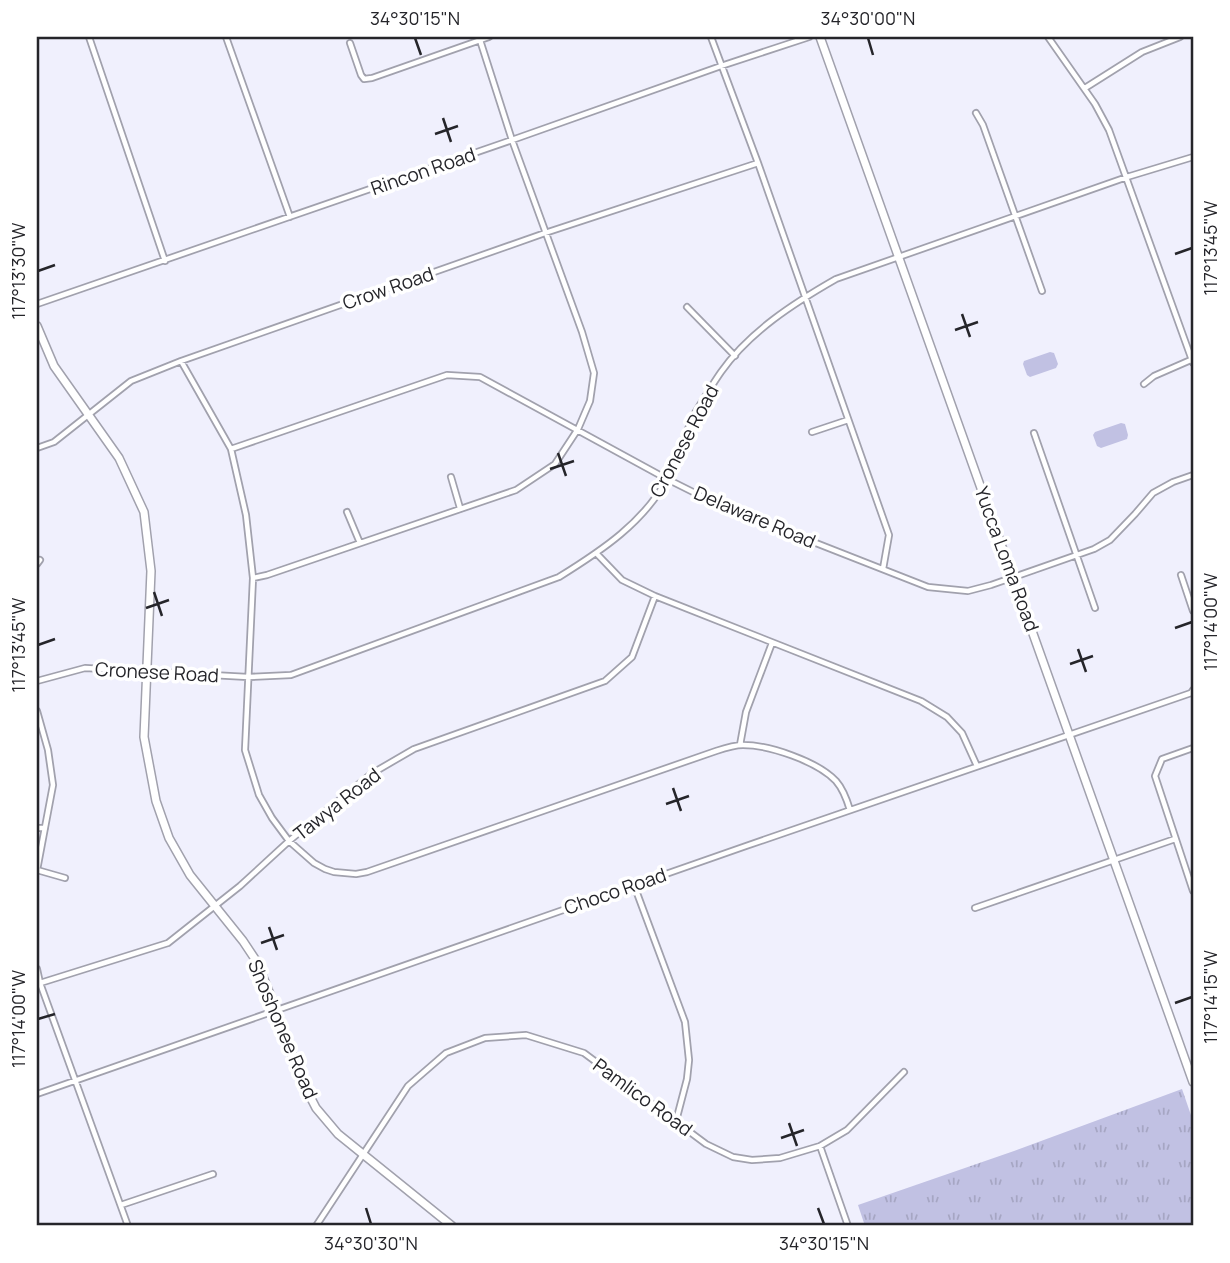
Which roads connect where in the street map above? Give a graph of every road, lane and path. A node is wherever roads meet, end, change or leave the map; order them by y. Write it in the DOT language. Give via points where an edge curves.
graph roads {
  1 [pos="89,37"];
  2 [pos="226,37"];
  3 [pos="489,37"];
  4 [pos="711,37"];
  5 [pos="809,37"];
  6 [pos="820,37"];
  7 [pos="1048,37"];
  8 [pos="1180,37"];
  9 [pos="479,38"];
  10 [pos="350,43"];
  11 [pos="721,66"];
  12 [pos="1085,88"];
  13 [pos="975,113"];
  14 [pos="512,140"];
  15 [pos="1193,157"];
  16 [pos="758,163"];
  17 [pos="1127,177"];
  18 [pos="1015,215"];
  19 [pos="290,216"];
  20 [pos="545,233"];
  21 [pos="898,257"];
  22 [pos="165,261"];
  23 [pos="1042,290"];
  24 [pos="804,297"];
  25 [pos="37,304"];
  26 [pos="687,307"];
  27 [pos="37,326"];
  28 [pos="735,356"];
  29 [pos="1193,360"];
  30 [pos="181,361"];
  31 [pos="1144,384"];
  32 [pos="88,414"];
  33 [pos="848,420"];
  34 [pos="578,429"];
  35 [pos="812,432"];
  36 [pos="1034,433"];
  37 [pos="37,448"];
  38 [pos="231,449"];
  39 [pos="1193,475"];
  40 [pos="451,477"];
  41 [pos="667,479"];
  42 [pos="460,508"];
  43 [pos="347,512"];
  44 [pos="360,543"];
  45 [pos="597,554"];
  46 [pos="1077,555"];
  47 [pos="883,569"];
  48 [pos="1181,575"];
  49 [pos="253,578"];
  50 [pos="1013,578"];
  51 [pos="655,596"];
  52 [pos="1095,608"];
  53 [pos="1193,611"];
  54 [pos="772,643"];
  55 [pos="148,671"];
  56 [pos="248,677"];
  57 [pos="37,681"];
  58 [pos="1193,690"];
  59 [pos="37,711"];
  60 [pos="1069,734"];
  61 [pos="740,745"];
  62 [pos="1193,748"];
  63 [pos="977,766"];
  64 [pos="850,810"];
  65 [pos="37,828"];
  66 [pos="45,828"];
  67 [pos="1175,839"];
  68 [pos="289,841"];
  69 [pos="1114,859"];
  70 [pos="37,870"];
  71 [pos="65,878"];
  72 [pos="634,885"];
  73 [pos="1193,891"];
  74 [pos="215,907"];
  75 [pos="975,908"];
  76 [pos="37,969"];
  77 [pos="38,983"];
  78 [pos="276,1009"];
  79 [pos="904,1072"];
  80 [pos="76,1080"];
  81 [pos="1193,1082"];
  82 [pos="37,1094"];
  83 [pos="676,1121"];
  84 [pos="820,1146"];
  85 [pos="363,1155"];
  86 [pos="213,1174"];
  87 [pos="121,1205"];
  88 [pos="128,1226"];
  89 [pos="316,1226"];
  90 [pos="452,1226"];
  91 [pos="848,1226"];
  1 -- 22 [label="street"];
  2 -- 19 [label="street"];
  3 -- 9 [label="street"];
  4 -- 11 [label="street"];
  5 -- 11 [label="street, Rincon Road"];
  6 -- 21 [label="main road, Yucca Loma Road"];
  7 -- 12 [label="street"];
  8 -- 12 [label="street" via="1142,52"];
  9 -- 10 [label="street" via="365,79"];
  9 -- 14 [label="street"];
  11 -- 14 [label="street, Rincon Road"];
  11 -- 16 [label="street"];
  12 -- 17 [label="street" via="1109,130"];
  13 -- 18 [label="street"];
  14 -- 19 [label="street, Rincon Road"];
  14 -- 20 [label="street"];
  15 -- 17 [label="street, Cronese Road"];
  16 -- 20 [label="street, Crow Road"];
  16 -- 24 [label="street"];
  17 -- 18 [label="street, Cronese Road"];
  17 -- 29 [label="street"];
  18 -- 21 [label="street, Cronese Road"];
  18 -- 23 [label="street"];
  19 -- 22 [label="street, Rincon Road"];
  20 -- 30 [label="street, Crow Road"];
  20 -- 34 [label="street" via="594,373 590,401"];
  21 -- 24 [label="street, Cronese Road" via="836,279"];
  21 -- 50 [label="main road, Yucca Loma Road"];
  22 -- 25 [label="street, Rincon Road"];
  24 -- 28 [label="street, Cronese Road" via="767,324"];
  24 -- 33 [label="street"];
  26 -- 28 [label="street"];
  27 -- 32 [label="main road, Shoshonee Road" via="54,366"];
  28 -- 41 [label="street, Cronese Road" via="695,413"];
  29 -- 31 [label="street"];
  30 -- 32 [label="street, Crow Road" via="131,381"];
  30 -- 38 [label="street"];
  32 -- 37 [label="street, Crow Road" via="54,442"];
  32 -- 55 [label="main road, Shoshonee Road" via="119,458 144,512 151,571"];
  33 -- 35 [label="street"];
  33 -- 47 [label="street" via="889,535"];
  34 -- 38 [label="street, Delaware Road" via="480,377 447,375"];
  34 -- 41 [label="street, Delaware Road"];
  34 -- 42 [label="street" via="555,464 516,490"];
  36 -- 46 [label="street"];
  38 -- 49 [label="street" via="246,515"];
  39 -- 46 [label="street, Delaware Road" via="1153,493 1110,540"];
  40 -- 42 [label="street"];
  41 -- 45 [label="street, Cronese Road" via="642,515"];
  41 -- 47 [label="street, Delaware Road" via="719,505"];
  42 -- 44 [label="street"];
  43 -- 44 [label="street"];
  44 -- 49 [label="street"];
  45 -- 51 [label="street" via="622,580"];
  45 -- 56 [label="street, Cronese Road" via="559,577 291,675"];
  46 -- 50 [label="street, Delaware Road"];
  46 -- 52 [label="street"];
  47 -- 50 [label="street, Delaware Road" via="928,587 968,591"];
  48 -- 53 [label="street"];
  49 -- 56 [label="street"];
  50 -- 60 [label="main road, Yucca Loma Road"];
  51 -- 54 [label="street"];
  51 -- 68 [label="street, Tawya Road" via="632,657 604,681 414,749 370,774"];
  54 -- 61 [label="street" via="746,712"];
  54 -- 63 [label="street" via="921,701 962,733"];
  55 -- 56 [label="street, Cronese Road"];
  55 -- 57 [label="street, Cronese Road" via="85,668"];
  55 -- 74 [label="main road, Shoshonee Road" via="144,737 156,801 169,838"];
  56 -- 68 [label="street" via="245,750 259,795"];
  58 -- 60 [label="street, Choco Road"];
  59 -- 66 [label="street" via="54,785"];
  60 -- 63 [label="street, Choco Road"];
  60 -- 69 [label="main road, Yucca Loma Road"];
  61 -- 64 [label="street" via="777,751 823,770 844,791"];
  61 -- 68 [label="street" via="367,872 344,874 325,869"];
  62 -- 67 [label="street" via="1162,759 1155,776"];
  63 -- 64 [label="street, Choco Road"];
  64 -- 72 [label="street, Choco Road"];
  65 -- 66 [label="street"];
  66 -- 70 [label="street"];
  67 -- 69 [label="street"];
  67 -- 73 [label="street"];
  68 -- 74 [label="street, Tawya Road"];
  69 -- 75 [label="street"];
  69 -- 81 [label="main road, Yucca Loma Road"];
  70 -- 71 [label="street"];
  72 -- 78 [label="street, Choco Road"];
  72 -- 83 [label="street" via="685,1023 689,1060"];
  74 -- 77 [label="street, Tawya Road" via="168,943"];
  74 -- 78 [label="main road, Shoshonee Road" via="257,962"];
  76 -- 77 [label="street"];
  77 -- 80 [label="street"];
  78 -- 80 [label="street, Choco Road"];
  78 -- 85 [label="main road, Shoshonee Road" via="309,1097 338,1134"];
  79 -- 84 [label="street, Pamlico Road" via="847,1130"];
  80 -- 82 [label="street, Choco Road"];
  80 -- 87 [label="street"];
  83 -- 84 [label="street, Pamlico Road" via="733,1157 780,1158"];
  83 -- 85 [label="street, Pamlico Road" via="584,1054 526,1035 485,1038 446,1053 408,1086"];
  84 -- 91 [label="street"];
  85 -- 89 [label="street, Pamlico Road"];
  85 -- 90 [label="main road, Shoshonee Road"];
  86 -- 87 [label="street"];
  87 -- 88 [label="street"];
}
